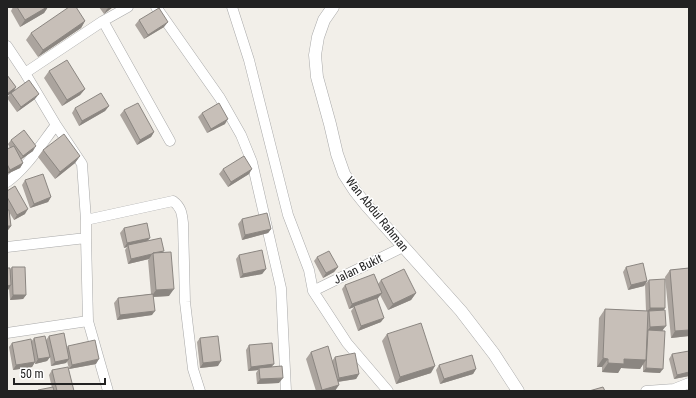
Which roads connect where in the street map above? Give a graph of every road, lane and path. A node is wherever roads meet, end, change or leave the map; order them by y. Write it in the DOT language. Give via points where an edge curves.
graph roads {
  1 [pos="128,7"];
  2 [pos="156,7"];
  3 [pos="232,7"];
  4 [pos="333,7"];
  5 [pos="103,21"];
  6 [pos="7,46"];
  7 [pos="10,58"];
  8 [pos="25,73"];
  9 [pos="56,125"];
  10 [pos="170,141"];
  11 [pos="7,182"];
  12 [pos="86,220"];
  13 [pos="86,238"];
  14 [pos="7,247"];
  15 [pos="403,247"];
  16 [pos="313,290"];
  17 [pos="88,321"];
  18 [pos="7,333"];
  19 [pos="689,383"];
  20 [pos="675,390"];
  21 [pos="108,391"];
  22 [pos="200,391"];
  23 [pos="286,391"];
  24 [pos="388,391"];
  25 [pos="518,391"];
  26 [pos="646,391"];
  1 -- 5 [label="street"];
  2 -- 23 [label="street" via="220,98 241,135 252,162 281,288"];
  3 -- 16 [label="street" via="249,60 288,215 309,270"];
  4 -- 15 [label="street, Wan Abdul Rahman" via="322,25 315,55 317,77 337,154 344,174 355,191"];
  5 -- 8 [label="street"];
  5 -- 10 [label="street"];
  6 -- 7 [label="street"];
  7 -- 8 [label="street"];
  8 -- 9 [label="street"];
  9 -- 11 [label="street" via="31,158"];
  9 -- 12 [label="street" via="82,164"];
  12 -- 13 [label="street"];
  12 -- 22 [label="street" via="173,201 181,211 185,302 192,369"];
  13 -- 14 [label="street"];
  13 -- 17 [label="street"];
  15 -- 16 [label="street, Jalan Bukit"];
  15 -- 25 [label="street, Wan Abdul Rahman" via="461,311"];
  16 -- 24 [label="street" via="348,342"];
  17 -- 18 [label="street"];
  17 -- 21 [label="street"];
  19 -- 20 [label="street"];
  20 -- 26 [label="street"];
}
